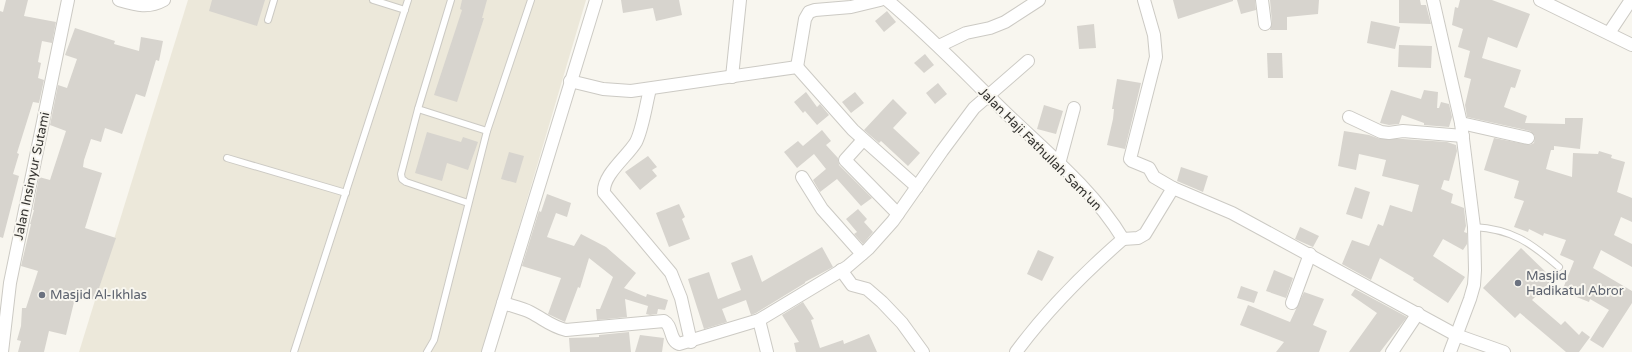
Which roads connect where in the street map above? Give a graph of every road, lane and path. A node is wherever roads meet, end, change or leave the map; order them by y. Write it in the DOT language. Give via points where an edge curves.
graph roads {
  1 [pos="68,0"];
  2 [pos="119,0"];
  3 [pos="164,0"];
  4 [pos="274,0"];
  5 [pos="373,0"];
  6 [pos="408,0"];
  7 [pos="451,0"];
  8 [pos="531,0"];
  9 [pos="596,0"];
  10 [pos="740,0"];
  11 [pos="880,0"];
  12 [pos="887,0"];
  13 [pos="1039,0"];
  14 [pos="1144,0"];
  15 [pos="1262,0"];
  16 [pos="1433,0"];
  17 [pos="1540,0"];
  18 [pos="1631,0"];
  19 [pos="405,10"];
  20 [pos="268,20"];
  21 [pos="1265,24"];
  22 [pos="1608,33"];
  23 [pos="1632,45"];
  24 [pos="939,46"];
  25 [pos="1028,61"];
  26 [pos="797,67"];
  27 [pos="732,77"];
  28 [pos="570,81"];
  29 [pos="650,88"];
  30 [pos="988,95"];
  31 [pos="1074,108"];
  32 [pos="418,109"];
  33 [pos="1349,117"];
  34 [pos="1461,123"];
  35 [pos="487,131"];
  36 [pos="1463,136"];
  37 [pos="1528,138"];
  38 [pos="863,140"];
  39 [pos="227,158"];
  40 [pos="1059,164"];
  41 [pos="802,177"];
  42 [pos="917,187"];
  43 [pos="1173,188"];
  44 [pos="346,193"];
  45 [pos="468,203"];
  46 [pos="898,214"];
  47 [pos="1474,227"];
  48 [pos="1123,239"];
  49 [pos="862,254"];
  50 [pos="1310,254"];
  51 [pos="1559,267"];
  52 [pos="841,270"];
  53 [pos="1292,303"];
  54 [pos="503,304"];
  55 [pos="1418,313"];
  56 [pos="759,320"];
  57 [pos="1456,334"];
  58 [pos="691,342"];
  59 [pos="917,351"];
  60 [pos="2,352"];
  61 [pos="294,352"];
  62 [pos="427,352"];
  63 [pos="488,352"];
  64 [pos="767,352"];
  65 [pos="1016,352"];
  66 [pos="1392,352"];
  67 [pos="1450,352"];
  68 [pos="1504,352"];
  1 -- 60 [label="street, Jalan Insinyur Sutami" via="10,283"];
  2 -- 3 [label="street" via="143,7"];
  4 -- 20 [label="lane"];
  5 -- 19 [label="lane"];
  6 -- 19 [label="lane"];
  7 -- 32 [label="lane"];
  8 -- 35 [label="lane"];
  9 -- 28 [label="street"];
  10 -- 27 [label="street"];
  11 -- 26 [label="street" via="851,8 809,12 805,19"];
  12 -- 24 [label="street, Jalan Haji Fathullah Sam'un"];
  13 -- 24 [label="street" via="1005,22 966,33"];
  14 -- 43 [label="street" via="1154,34 1156,57 1130,158 1148,168 1154,177"];
  15 -- 21 [label="street"];
  16 -- 34 [label="street"];
  17 -- 22 [label="street"];
  18 -- 22 [label="street"];
  19 -- 44 [label="lane"];
  22 -- 23 [label="street"];
  24 -- 30 [label="street, Jalan Haji Fathullah Sam'un"];
  25 -- 30 [label="street"];
  26 -- 27 [label="street"];
  26 -- 38 [label="street"];
  27 -- 29 [label="street"];
  28 -- 29 [label="street" via="617,91"];
  28 -- 54 [label="street"];
  29 -- 58 [label="street" via="637,140 616,165 604,193 671,273 681,298"];
  30 -- 40 [label="street, Jalan Haji Fathullah Sam'un"];
  30 -- 42 [label="street" via="974,108"];
  31 -- 40 [label="street"];
  32 -- 35 [label="lane"];
  32 -- 45 [label="lane" via="401,174 402,179"];
  33 -- 36 [label="street" via="1381,132 1403,131"];
  34 -- 36 [label="street"];
  34 -- 37 [label="street"];
  35 -- 45 [label="lane"];
  36 -- 47 [label="street"];
  38 -- 42 [label="street"];
  38 -- 46 [label="street" via="845,160"];
  39 -- 44 [label="lane"];
  40 -- 48 [label="street, Jalan Haji Fathullah Sam'un" via="1115,225"];
  41 -- 49 [label="street" via="822,209"];
  42 -- 46 [label="street"];
  43 -- 48 [label="street" via="1145,234 1138,238"];
  43 -- 50 [label="street" via="1232,213"];
  44 -- 61 [label="lane"];
  45 -- 62 [label="lane" via="434,340"];
  46 -- 49 [label="street"];
  47 -- 51 [label="lane" via="1516,235 1536,247"];
  47 -- 57 [label="street" via="1474,285"];
  48 -- 65 [label="street" via="1096,262 1056,304"];
  49 -- 52 [label="street"];
  50 -- 53 [label="street"];
  50 -- 55 [label="street"];
  52 -- 56 [label="street"];
  52 -- 59 [label="street" via="852,285 866,289 902,322"];
  54 -- 58 [label="street" via="528,311 544,322 566,330 664,322 668,324 676,343"];
  54 -- 63 [label="street"];
  55 -- 57 [label="street"];
  55 -- 66 [label="street"];
  56 -- 58 [label="street"];
  56 -- 64 [label="street"];
  57 -- 67 [label="street"];
  57 -- 68 [label="street"];
}
